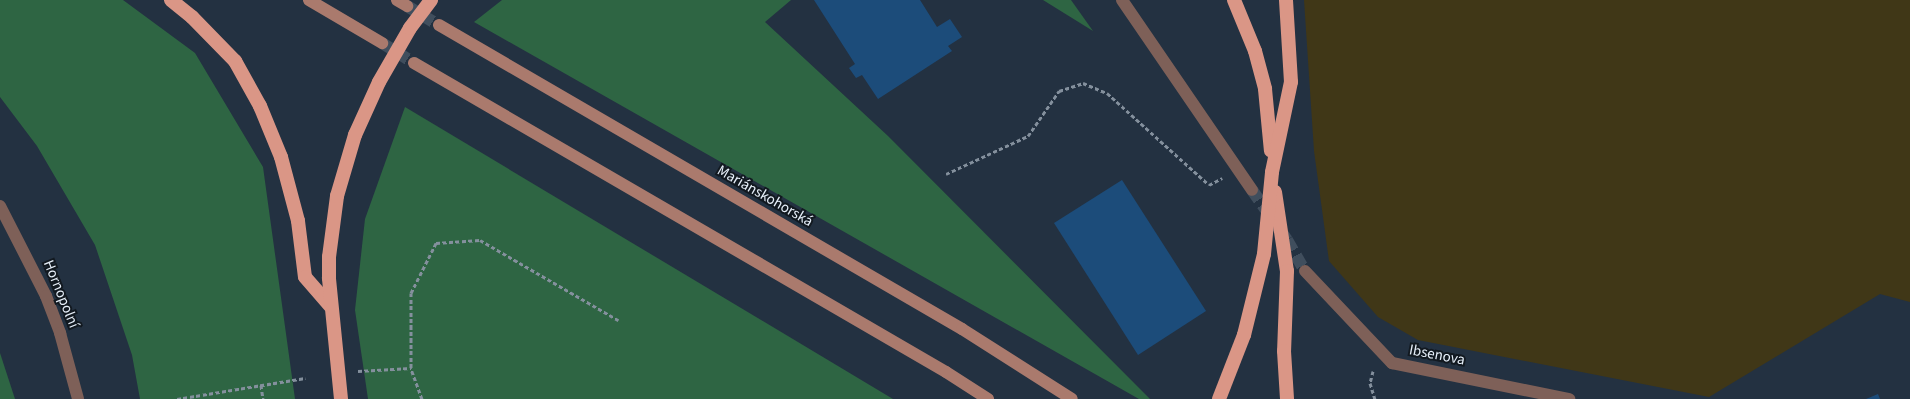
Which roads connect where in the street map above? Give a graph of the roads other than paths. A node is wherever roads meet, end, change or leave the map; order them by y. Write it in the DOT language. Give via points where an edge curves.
graph roads {
  1 [pos="171,0"];
  2 [pos="309,0"];
  3 [pos="431,0"];
  4 [pos="1122,0"];
  5 [pos="1234,0"];
  6 [pos="1286,0"];
  7 [pos="439,25"];
  8 [pos="382,44"];
  9 [pos="414,63"];
  10 [pos="1272,172"];
  11 [pos="1252,190"];
  12 [pos="0,206"];
  13 [pos="1305,272"];
  14 [pos="330,306"];
  15 [pos="1221,396"];
  16 [pos="78,399"];
  17 [pos="340,399"];
  18 [pos="988,399"];
  19 [pos="1072,399"];
  20 [pos="1287,399"];
  21 [pos="1569,399"];
  1 -- 14 [label="highway" via="235,61 260,106 281,157 298,220 305,277"];
  2 -- 8 [label="main road"];
  3 -- 14 [label="highway" via="386,68 355,136 337,196 329,257"];
  4 -- 11 [label="street"];
  5 -- 10 [label="highway" via="1255,51 1265,89"];
  6 -- 10 [label="highway" via="1291,82"];
  7 -- 19 [label="main road, Mariánskohorská" via="962,329"];
  9 -- 18 [label="main road"];
  10 -- 15 [label="highway" via="1264,254 1244,335"];
  10 -- 20 [label="highway" via="1288,272 1284,350"];
  12 -- 16 [label="street, Hornopolní" via="46,296"];
  13 -- 21 [label="street, Ibsenova" via="1392,363"];
  14 -- 17 [label="highway"];
}
